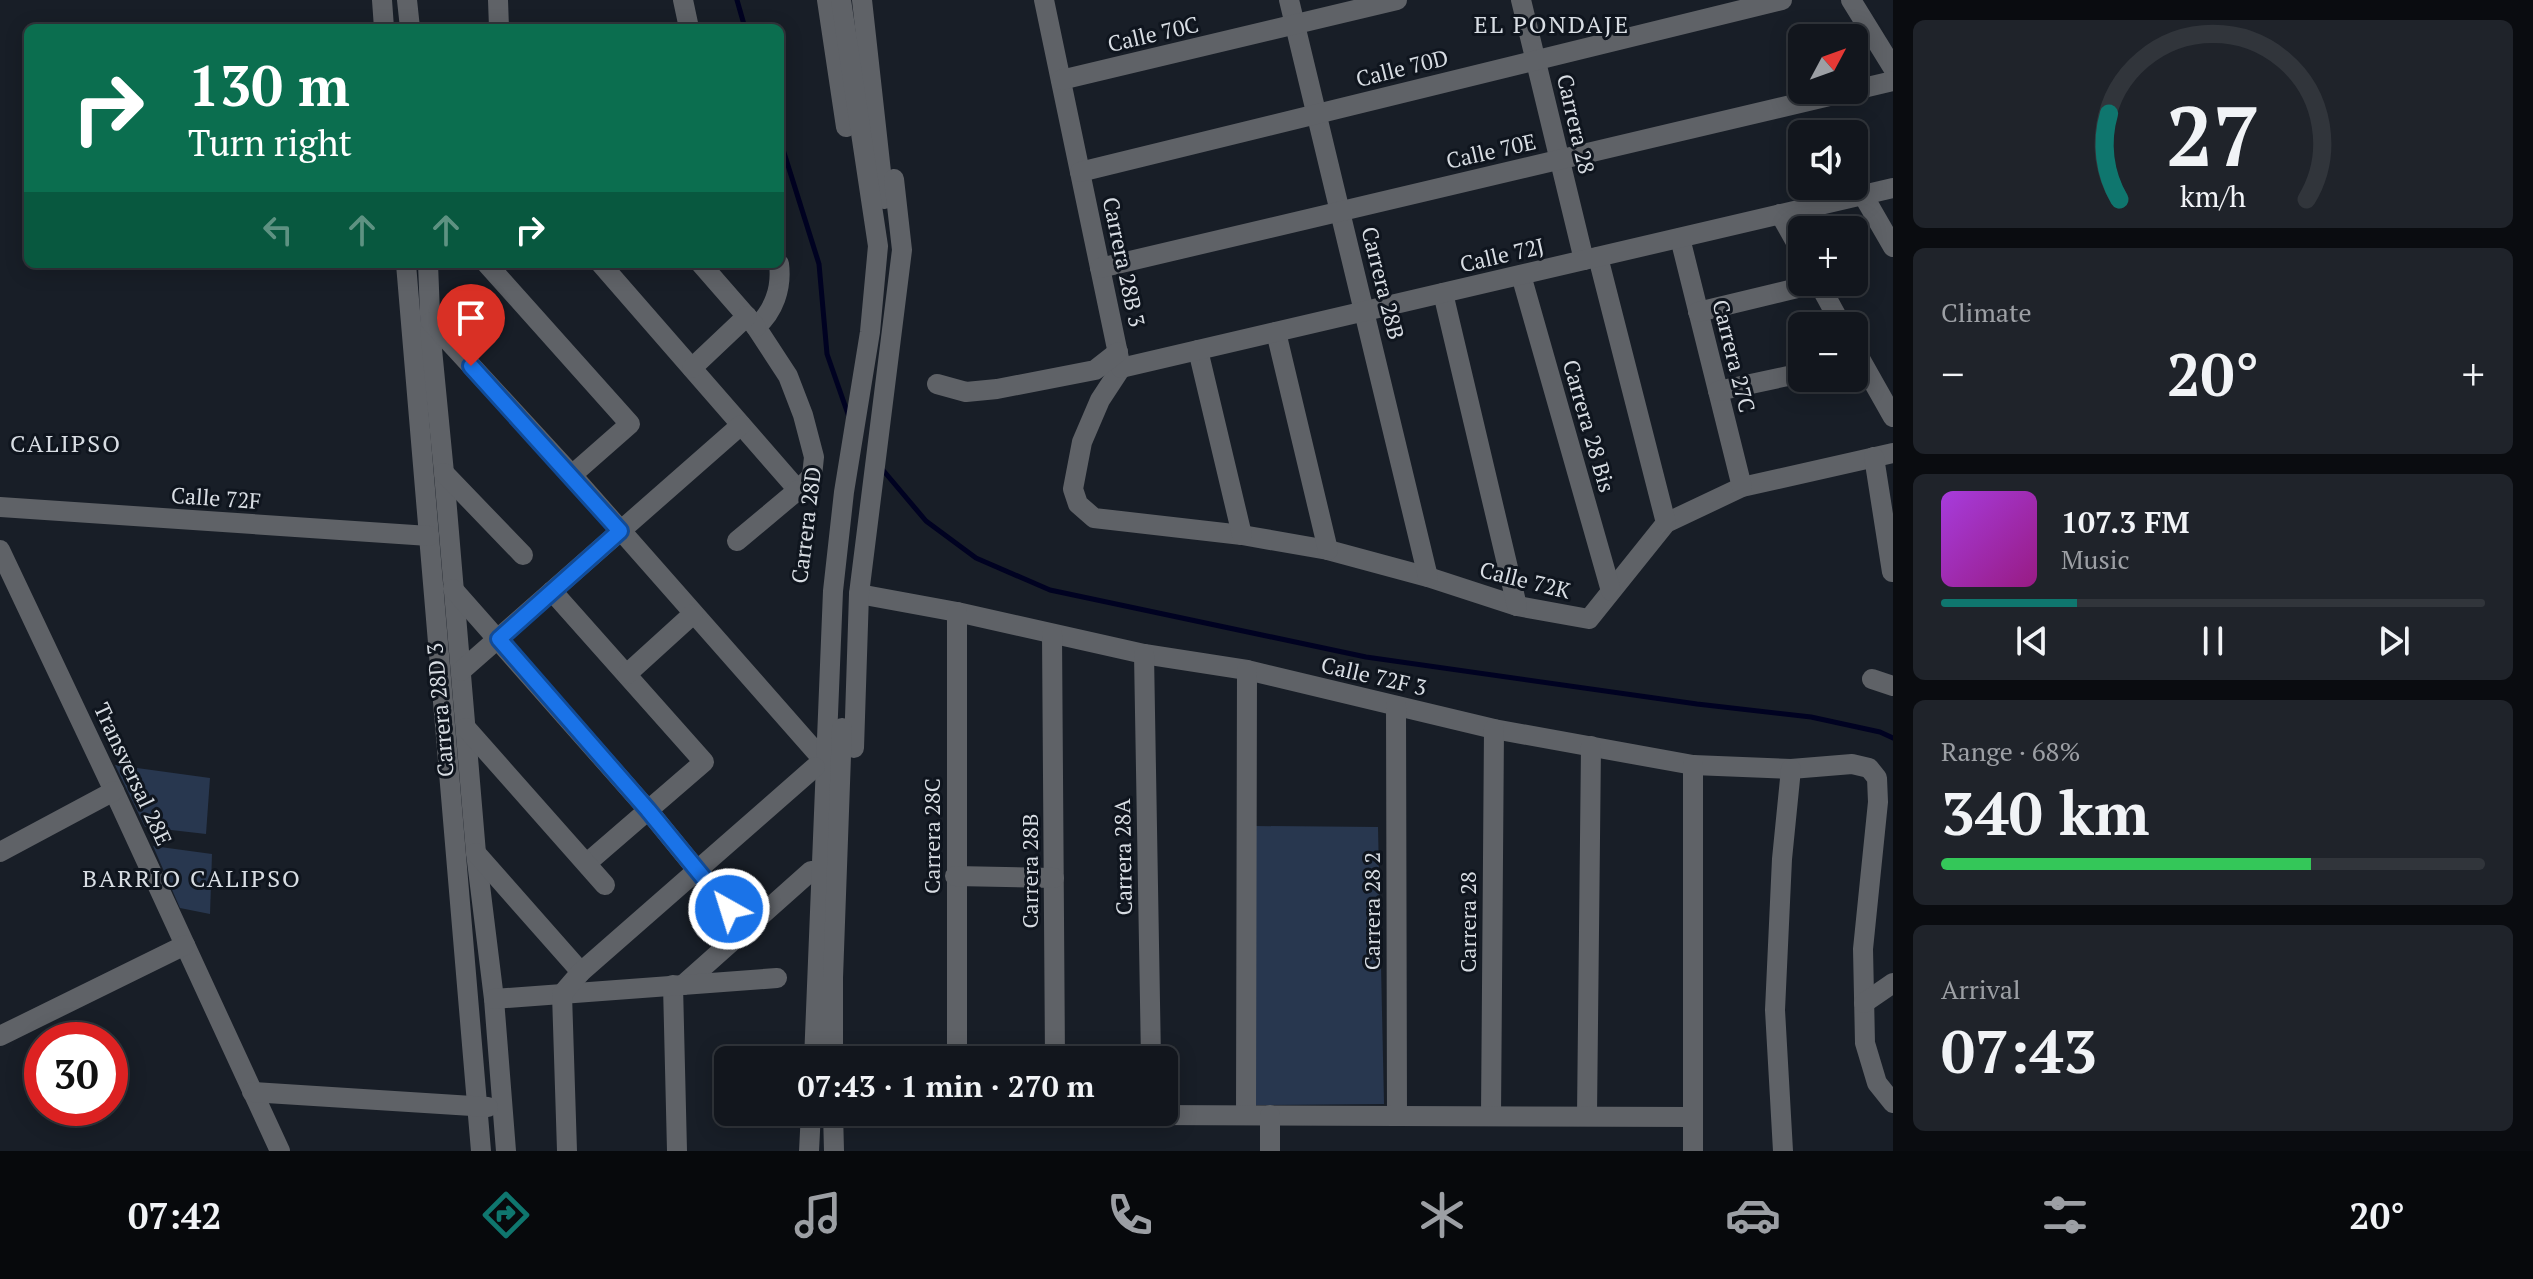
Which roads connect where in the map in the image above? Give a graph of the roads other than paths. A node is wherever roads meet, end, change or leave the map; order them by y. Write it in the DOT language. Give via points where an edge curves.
graph roads {
  1 [pos="382,0"];
  2 [pos="407,0"];
  3 [pos="498,0"];
  4 [pos="683,0"];
  5 [pos="827,0"];
  6 [pos="841,0"];
  7 [pos="862,0"];
  8 [pos="876,0"];
  9 [pos="1044,0"];
  10 [pos="1289,0"];
  11 [pos="1397,0"];
  12 [pos="1521,0"];
  13 [pos="1782,0"];
  14 [pos="1851,0"];
  15 [pos="384,24"];
  16 [pos="410,24"];
  17 [pos="499,24"];
  18 [pos="688,24"];
  19 [pos="1295,24"];
  20 [pos="1537,60"];
  21 [pos="1893,68"];
  22 [pos="1061,80"];
  23 [pos="1893,81"];
  24 [pos="1317,114"];
  25 [pos="1560,160"];
  26 [pos="1080,172"];
  27 [pos="1893,188"];
  28 [pos="1868,194"];
  29 [pos="1841,200"];
  30 [pos="1866,200"];
  31 [pos="1341,212"];
  32 [pos="1780,214"];
  33 [pos="1788,228"];
  34 [pos="1680,238"];
  35 [pos="1893,247"];
  36 [pos="1591,259"];
  37 [pos="407,268"];
  38 [pos="428,268"];
  39 [pos="491,268"];
  40 [pos="604,268"];
  41 [pos="705,268"];
  42 [pos="780,268"];
  43 [pos="1100,268"];
  44 [pos="1521,275"];
  45 [pos="1788,290"];
  46 [pos="1443,293"];
  47 [pos="1365,311"];
  48 [pos="1698,312"];
  49 [pos="751,321"];
  50 [pos="1276,332"];
  51 [pos="425,334"];
  52 [pos="1198,350"];
  53 [pos="884,359"];
  54 [pos="1120,360"];
  55 [pos="692,368"];
  56 [pos="1788,376"];
  57 [pos="1868,376"];
  58 [pos="937,384"];
  59 [pos="1718,391"];
  60 [pos="1893,417"];
  61 [pos="741,425"];
  62 [pos="1884,455"];
  63 [pos="444,473"];
  64 [pos="572,475"];
  65 [pos="1742,487"];
  66 [pos="798,490"];
  67 [pos="844,492"];
  68 [pos="0,507"];
  69 [pos="1666,523"];
  70 [pos="620,531"];
  71 [pos="1242,535"];
  72 [pos="429,536"];
  73 [pos="737,541"];
  74 [pos="0,550"];
  75 [pos="1328,550"];
  76 [pos="523,555"];
  77 [pos="1892,572"];
  78 [pos="1428,577"];
  79 [pos="453,589"];
  80 [pos="552,591"];
  81 [pos="1611,591"];
  82 [pos="859,594"];
  83 [pos="1517,606"];
  84 [pos="957,612"];
  85 [pos="693,614"];
  86 [pos="1052,634"];
  87 [pos="499,639"];
  88 [pos="1144,654"];
  89 [pos="1247,670"];
  90 [pos="461,671"];
  91 [pos="627,674"];
  92 [pos="1872,679"];
  93 [pos="1893,686"];
  94 [pos="1396,706"];
  95 [pos="466,728"];
  96 [pos="1494,729"];
  97 [pos="1591,746"];
  98 [pos="816,759"];
  99 [pos="1693,765"];
  100 [pos="1791,769"];
  101 [pos="114,791"];
  102 [pos="1878,802"];
  103 [pos="648,810"];
  104 [pos="1893,831"];
  105 [pos="0,852"];
  106 [pos="476,853"];
  107 [pos="587,863"];
  108 [pos="697,869"];
  109 [pos="811,871"];
  110 [pos="955,876"];
  111 [pos="1054,878"];
  112 [pos="605,885"];
  113 [pos="745,929"];
  114 [pos="185,945"];
  115 [pos="581,972"];
  116 [pos="777,978"];
  117 [pos="1893,983"];
  118 [pos="678,985"];
  119 [pos="562,994"];
  120 [pos="494,999"];
  121 [pos="1864,1003"];
  122 [pos="0,1036"];
  123 [pos="804,1046"];
  124 [pos="815,1046"];
  125 [pos="833,1046"];
  126 [pos="845,1046"];
  127 [pos="957,1046"];
  128 [pos="1055,1046"];
  129 [pos="1151,1046"];
  130 [pos="252,1092"];
  131 [pos="1893,1103"];
  132 [pos="478,1107"];
  133 [pos="503,1107"];
  134 [pos="1178,1114"];
  135 [pos="1246,1115"];
  136 [pos="1270,1115"];
  137 [pos="1397,1116"];
  138 [pos="1491,1116"];
  139 [pos="1587,1116"];
  140 [pos="1693,1117"];
  141 [pos="799,1126"];
  142 [pos="810,1126"];
  143 [pos="839,1126"];
  144 [pos="842,1126"];
  145 [pos="280,1151"];
  146 [pos="481,1151"];
  147 [pos="506,1151"];
  148 [pos="567,1151"];
  149 [pos="677,1151"];
  150 [pos="798,1151"];
  151 [pos="809,1151"];
  152 [pos="834,1151"];
  153 [pos="845,1151"];
  154 [pos="1270,1151"];
  155 [pos="1693,1151"];
  156 [pos="1783,1151"];
  1 -- 15 [label="street"];
  2 -- 16 [label="street"];
  3 -- 17 [label="street"];
  4 -- 18 [label="street"];
  5 -- 67 [label="street, Carrera 28D" via="864,244"];
  6 -- 67 [label="street" via="878,246"];
  7 -- 53 [label="street" via="889,248"];
  8 -- 53 [label="street" via="902,250"];
  9 -- 22 [label="street, Carrera 28B 3"];
  10 -- 19 [label="street, Carrera 28B"];
  11 -- 19 [label="street, Calle 70C"];
  12 -- 20 [label="street, Carrera 28"];
  13 -- 20 [label="street, Calle 70D"];
  14 -- 21 [label="street"];
  19 -- 22 [label="street, Calle 70C"];
  19 -- 24 [label="street, Carrera 28B"];
  20 -- 24 [label="street, Calle 70D"];
  20 -- 25 [label="street, Carrera 28"];
  22 -- 26 [label="street, Carrera 28B 3"];
  23 -- 25 [label="street, Calle 70E"];
  24 -- 26 [label="street, Calle 70D"];
  24 -- 31 [label="street, Carrera 28B"];
  25 -- 31 [label="street, Calle 70E"];
  25 -- 36 [label="street, Carrera 28"];
  26 -- 43 [label="street, Carrera 28B 3"];
  27 -- 28 [label="street, Calle 72J"];
  29 -- 32 [label="street, Calle 72J"];
  30 -- 35 [label="street"];
  31 -- 43 [label="street, Calle 70E"];
  31 -- 47 [label="street, Carrera 28B"];
  32 -- 33 [label="street"];
  32 -- 34 [label="street, Calle 72J"];
  34 -- 36 [label="street, Calle 72J"];
  34 -- 48 [label="street, Carrera 27C"];
  36 -- 44 [label="street, Calle 72J"];
  36 -- 69 [label="street, Carrera 28"];
  37 -- 51 [label="street, Carrera 28D 3"];
  38 -- 51 [label="street, Carrera 28D 3"];
  39 -- 64 [label="street" via="630,424"];
  40 -- 55 [label="street"];
  41 -- 49 [label="street"];
  42 -- 49 [label="street" via="775,300 765,319"];
  43 -- 54 [label="street, Carrera 28B 3"];
  44 -- 46 [label="street, Calle 72J"];
  44 -- 81 [label="street, Carrera 28 Bis"];
  45 -- 48 [label="street"];
  46 -- 47 [label="street, Calle 72J"];
  46 -- 83 [label="street"];
  47 -- 50 [label="street, Calle 72J"];
  47 -- 78 [label="street, Carrera 28B"];
  48 -- 59 [label="street, Carrera 27C"];
  49 -- 55 [label="street"];
  49 -- 66 [label="street" via="788,376 811,443 812,476"];
  50 -- 52 [label="street, Calle 72J"];
  50 -- 75 [label="street"];
  51 -- 63 [label="street, Carrera 28D 3"];
  51 -- 64 [label="street"];
  51 -- 72 [label="street, Carrera 28D 3"];
  52 -- 54 [label="street, Calle 72J"];
  52 -- 71 [label="street"];
  53 -- 67 [label="street"];
  53 -- 82 [label="street"];
  54 -- 58 [label="street, Calle 72J" via="997,389 966,392"];
  54 -- 71 [label="street, Calle 72K" via="1082,442 1073,489 1078,504 1094,518"];
  55 -- 61 [label="street"];
  56 -- 59 [label="street"];
  57 -- 60 [label="street"];
  59 -- 65 [label="street, Carrera 27C"];
  61 -- 66 [label="street"];
  61 -- 70 [label="street"];
  62 -- 65 [label="street, Calle 72K"];
  62 -- 77 [label="street"];
  63 -- 76 [label="street"];
  63 -- 79 [label="street, Carrera 28D 3"];
  64 -- 70 [label="street"];
  65 -- 69 [label="street, Calle 72K"];
  66 -- 73 [label="street"];
  67 -- 98 [label="street, Carrera 28D" via="822,589"];
  67 -- 124 [label="street" via="833,591"];
  67 -- 125 [label="street" via="846,608"];
  68 -- 72 [label="street, Calle 72F"];
  69 -- 81 [label="street, Calle 72K"];
  70 -- 80 [label="street"];
  70 -- 85 [label="street"];
  71 -- 75 [label="street, Calle 72K"];
  72 -- 132 [label="street, Carrera 28D 3"];
  74 -- 101 [label="street, Transversal 28E"];
  75 -- 78 [label="street, Calle 72K"];
  78 -- 83 [label="street, Calle 72K"];
  79 -- 87 [label="street"];
  79 -- 90 [label="street, Carrera 28D 3"];
  80 -- 87 [label="street"];
  80 -- 91 [label="street"];
  81 -- 83 [label="street, Calle 72K" via="1589,619"];
  82 -- 84 [label="street, Calle 72F 3"];
  82 -- 126 [label="street"];
  84 -- 86 [label="street, Calle 72F 3"];
  84 -- 110 [label="street, Carrera 28C"];
  85 -- 91 [label="street"];
  85 -- 98 [label="street"];
  86 -- 88 [label="street, Calle 72F 3"];
  86 -- 111 [label="street, Carrera 28B"];
  87 -- 90 [label="street"];
  87 -- 103 [label="street"];
  88 -- 89 [label="street, Calle 72F 3"];
  88 -- 129 [label="street, Carrera 28A"];
  89 -- 94 [label="street, Calle 72F 3"];
  89 -- 135 [label="street"];
  90 -- 95 [label="street, Carrera 28D 3"];
  91 -- 103 [label="street" via="704,762"];
  92 -- 93 [label="street"];
  94 -- 96 [label="street, Calle 72F 3"];
  94 -- 137 [label="street, Carrera 28 2"];
  95 -- 106 [label="street, Carrera 28D 3"];
  95 -- 107 [label="street"];
  96 -- 97 [label="street, Calle 72F 3"];
  96 -- 138 [label="street, Carrera 28"];
  97 -- 99 [label="street, Calle 72F 3"];
  97 -- 139 [label="street"];
  98 -- 108 [label="street"];
  98 -- 109 [label="street, Carrera 28D"];
  99 -- 100 [label="street, Calle 72F 3"];
  99 -- 140 [label="street"];
  100 -- 102 [label="street, Calle 72F 3" via="1852,764 1869,768 1877,778"];
  100 -- 156 [label="street" via="1775,1010"];
  101 -- 105 [label="street"];
  101 -- 114 [label="street, Transversal 28E"];
  102 -- 104 [label="street"];
  102 -- 121 [label="street" via="1863,949"];
  103 -- 107 [label="street"];
  103 -- 108 [label="street"];
  106 -- 115 [label="street"];
  106 -- 120 [label="street, Carrera 28D 3"];
  107 -- 112 [label="street"];
  108 -- 113 [label="street"];
  108 -- 115 [label="street"];
  109 -- 113 [label="street"];
  109 -- 123 [label="street, Carrera 28D"];
  110 -- 111 [label="street"];
  110 -- 127 [label="street, Carrera 28C"];
  111 -- 128 [label="street, Carrera 28B"];
  113 -- 118 [label="street"];
  114 -- 122 [label="street"];
  114 -- 130 [label="street, Transversal 28E"];
  115 -- 119 [label="street"];
  116 -- 118 [label="street"];
  117 -- 121 [label="street"];
  118 -- 119 [label="street"];
  118 -- 149 [label="street"];
  119 -- 120 [label="street"];
  119 -- 148 [label="street"];
  120 -- 133 [label="street, Carrera 28D 3"];
  121 -- 131 [label="street" via="1865,1043 1877,1083"];
  130 -- 132 [label="street"];
  130 -- 145 [label="street, Transversal 28E"];
  132 -- 133 [label="street"];
  132 -- 146 [label="street, Carrera 28D 3"];
  133 -- 147 [label="street, Carrera 28D 3"];
  134 -- 135 [label="street"];
  135 -- 136 [label="street"];
  136 -- 137 [label="street"];
  136 -- 154 [label="street"];
  137 -- 138 [label="street"];
  138 -- 139 [label="street"];
  139 -- 140 [label="street"];
  140 -- 155 [label="street"];
  141 -- 150 [label="street"];
  142 -- 151 [label="street"];
  143 -- 152 [label="street"];
  144 -- 153 [label="street"];
}
